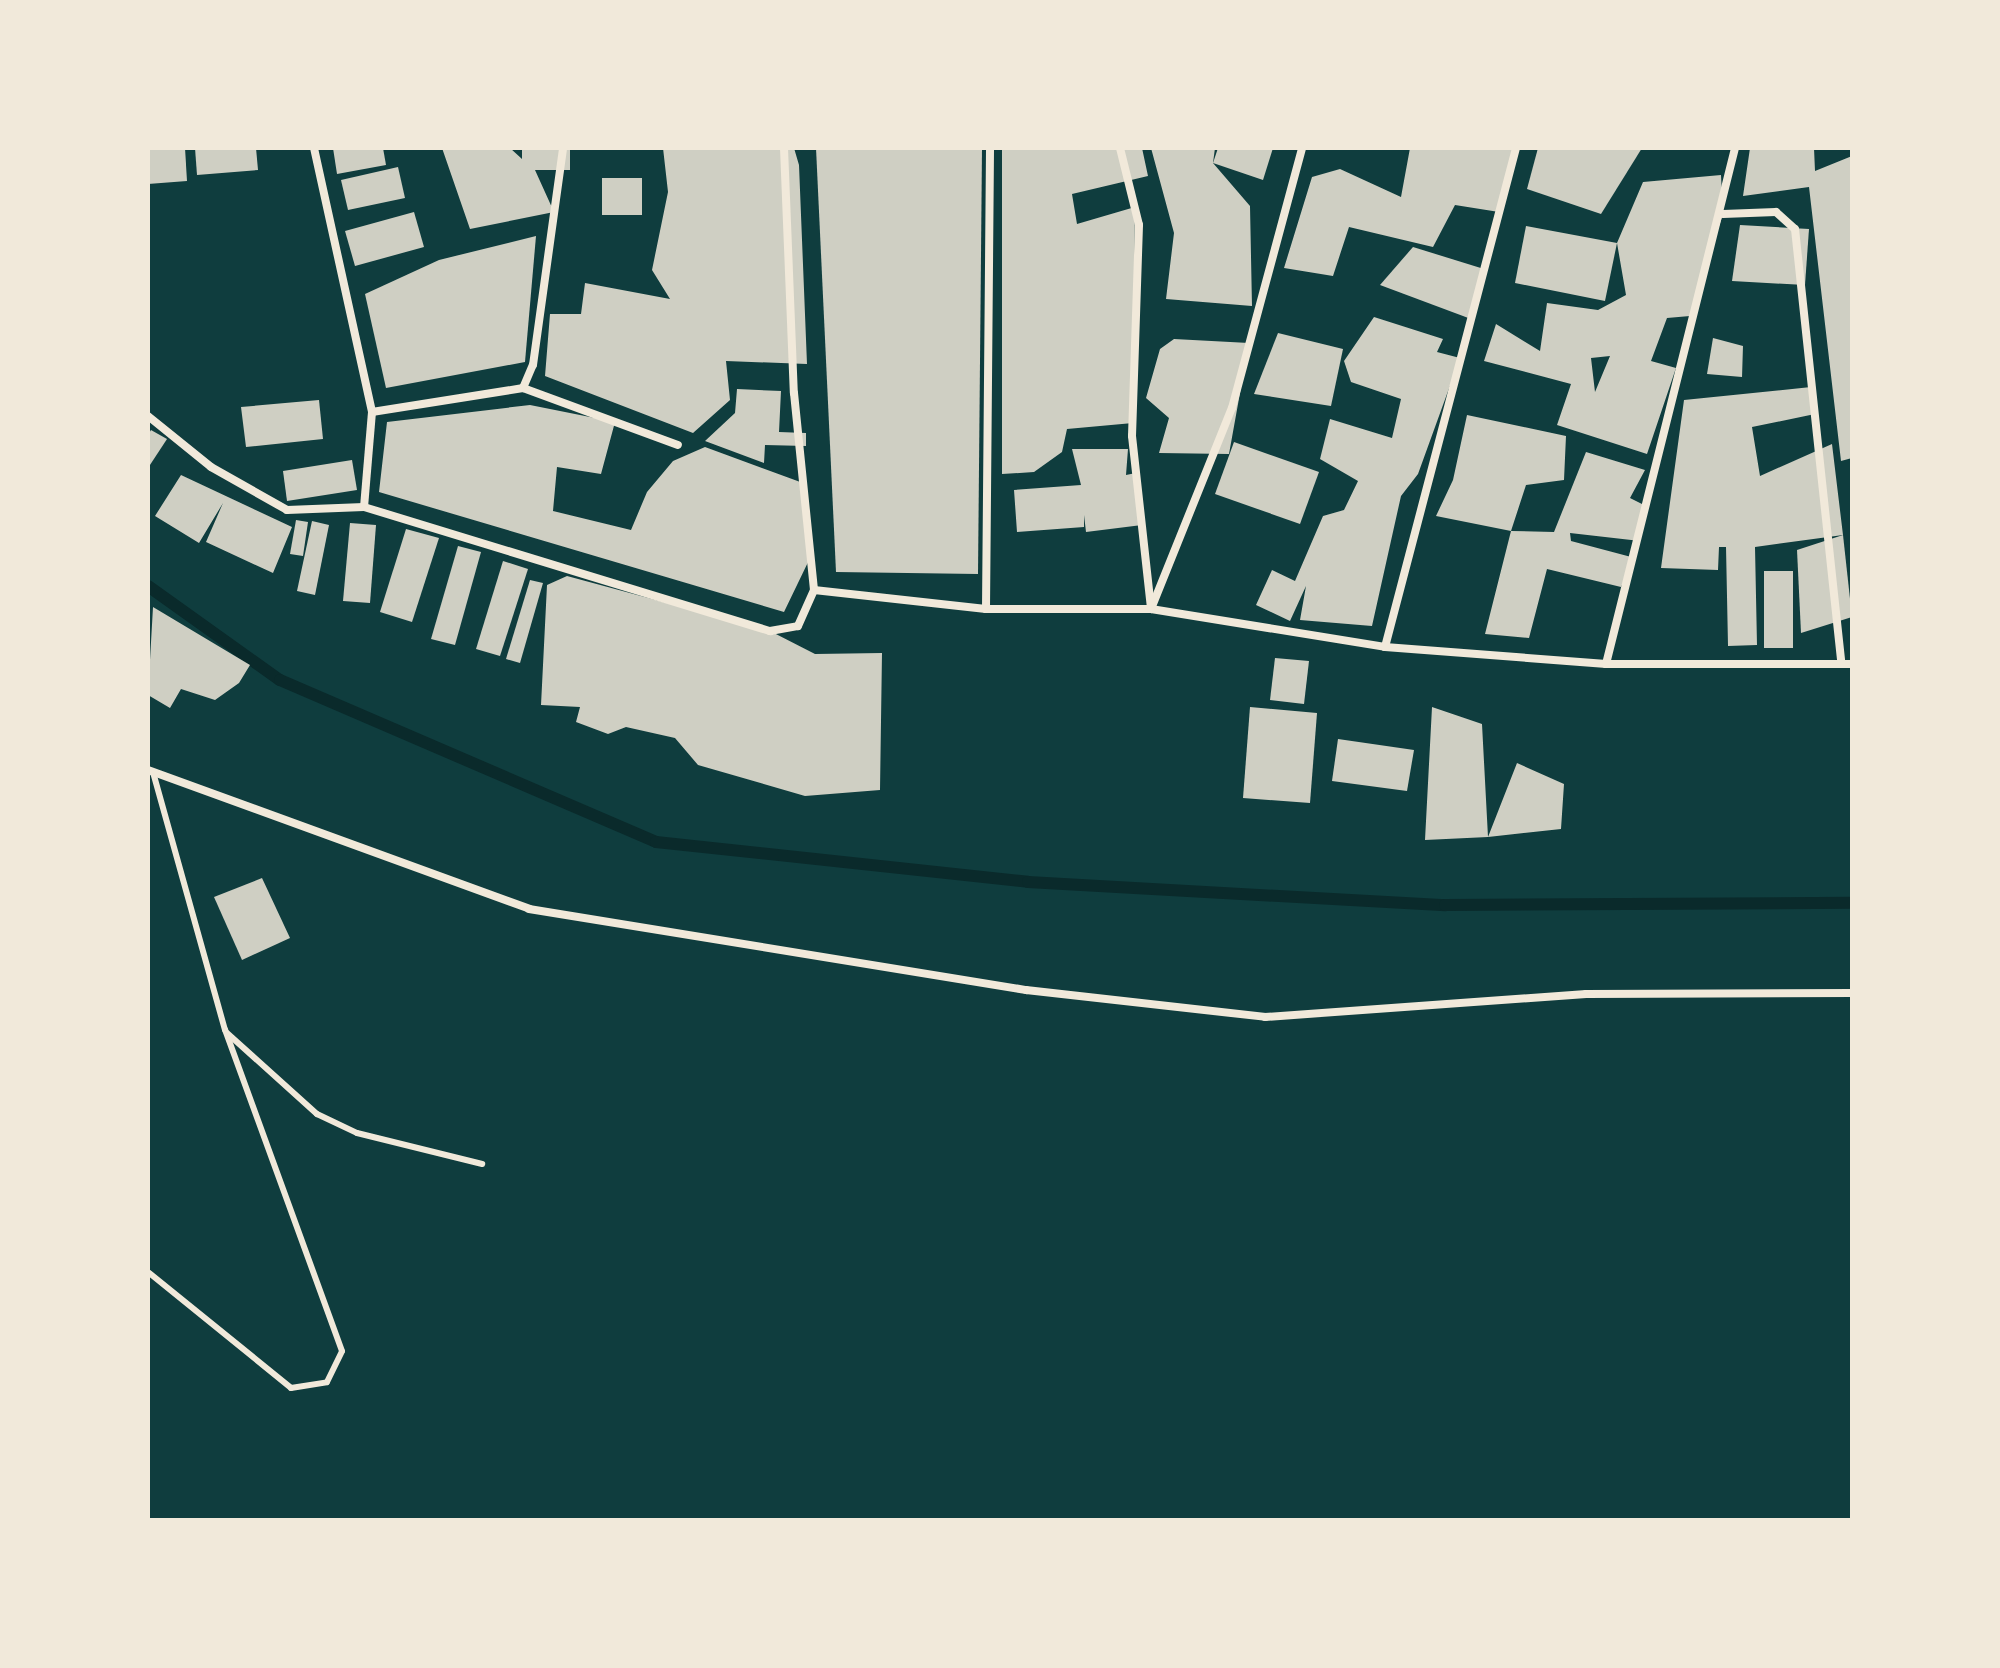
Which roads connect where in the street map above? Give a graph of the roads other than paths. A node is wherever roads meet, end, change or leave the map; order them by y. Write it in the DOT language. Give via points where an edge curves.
graph roads {
  1 [pos="314,148"];
  2 [pos="563,148"];
  3 [pos="784,148"];
  4 [pos="990,148"];
  5 [pos="1120,148"];
  6 [pos="1302,148"];
  7 [pos="1516,148"];
  8 [pos="1735,148"];
  9 [pos="1723,214"];
  10 [pos="523,388"];
  11 [pos="372,412"];
  12 [pos="148,416"];
  13 [pos="678,445"];
  14 [pos="364,507"];
  15 [pos="814,590"];
  16 [pos="986,609"];
  17 [pos="1151,609"];
  18 [pos="1385,647"];
  19 [pos="1841,663"];
  20 [pos="1606,664"];
  21 [pos="1852,664"];
  22 [pos="151,771"];
  23 [pos="1852,993"];
  24 [pos="225,1030"];
  25 [pos="482,1164"];
  26 [pos="148,1272"];
  1 -- 11 [label="street"];
  2 -- 10 [label="street" via="533,365"];
  3 -- 15 [label="street" via="794,393"];
  4 -- 16 [label="street"];
  5 -- 17 [label="street" via="1139,225 1132,436"];
  6 -- 17 [label="street" via="1232,408"];
  7 -- 18 [label="street"];
  8 -- 9 [label="street"];
  9 -- 19 [label="street" via="1776,212 1795,229"];
  9 -- 20 [label="street" via="1681,345"];
  10 -- 11 [label="street"];
  10 -- 13 [label="street"];
  11 -- 14 [label="street"];
  12 -- 14 [label="street" via="211,467 287,510"];
  14 -- 15 [label="street" via="770,631 798,626"];
  15 -- 16 [label="street"];
  16 -- 17 [label="street"];
  17 -- 18 [label="street"];
  18 -- 20 [label="street"];
  19 -- 20 [label="street"];
  19 -- 21 [label="street"];
  22 -- 23 [label="street" via="529,909 995,986 1265,1017 1586,994"];
  22 -- 24 [label="lane"];
  24 -- 25 [label="lane" via="317,1114 357,1133"];
  24 -- 26 [label="lane" via="342,1351 327,1382 291,1388"];
}
